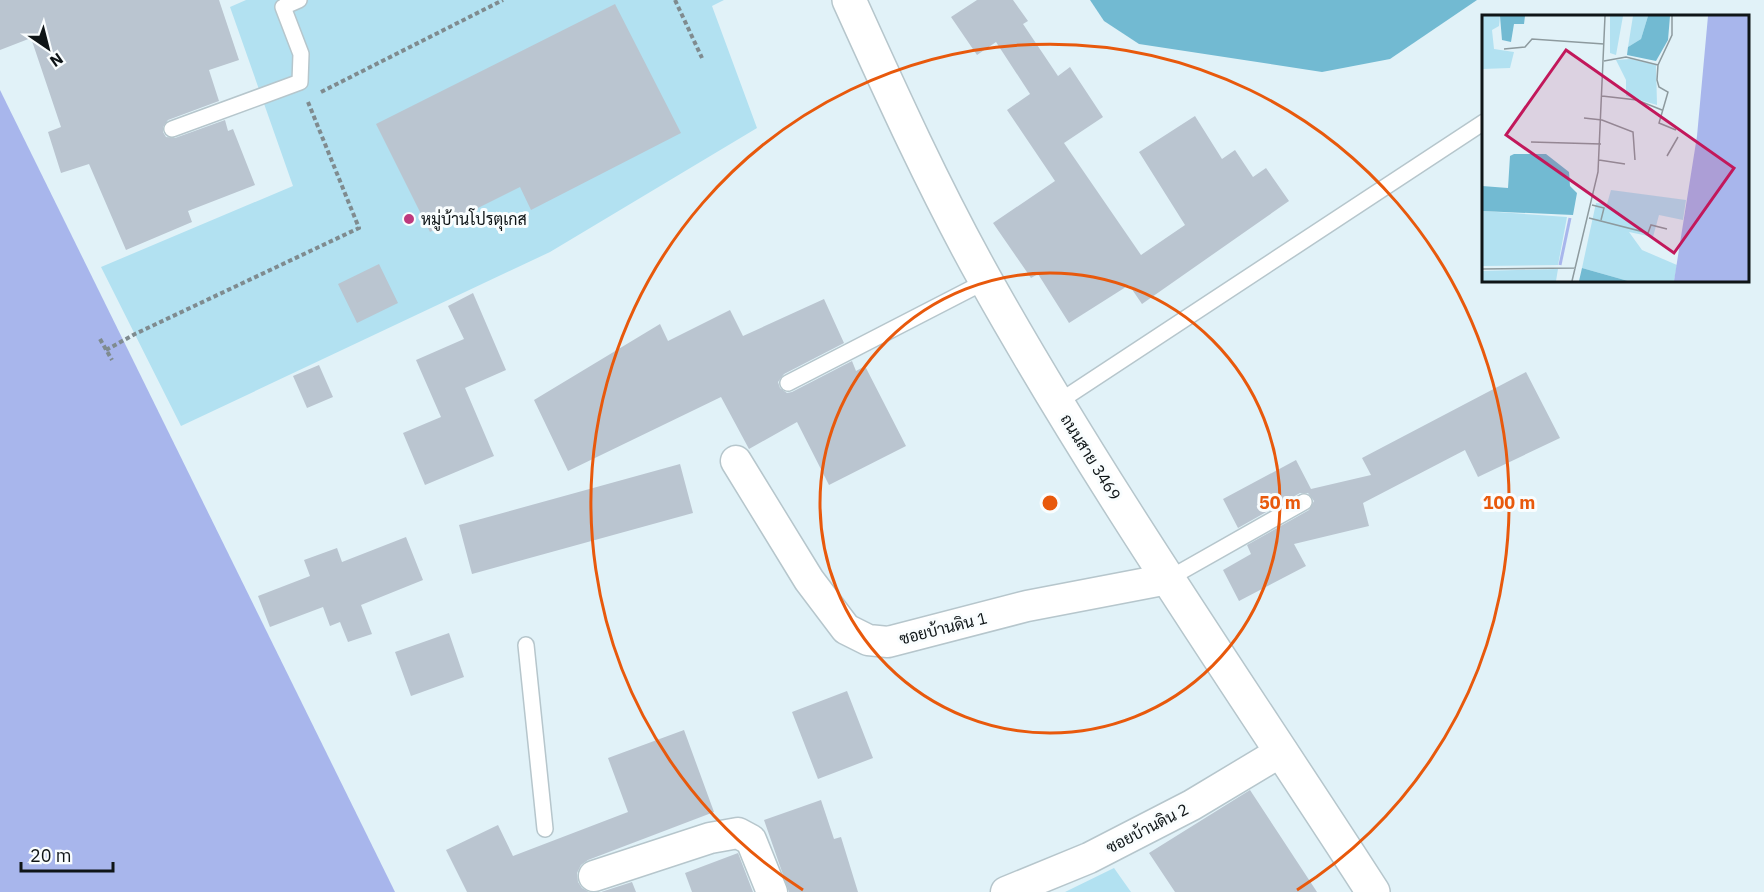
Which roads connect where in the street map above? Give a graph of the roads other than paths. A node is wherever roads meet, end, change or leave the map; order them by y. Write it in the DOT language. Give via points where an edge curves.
graph roads {
  1 [pos="300,0"];
  2 [pos="849,0"];
  3 [pos="1482,123"];
  4 [pos="172,129"];
  5 [pos="986,281"];
  6 [pos="788,383"];
  7 [pos="1057,403"];
  8 [pos="736,461"];
  9 [pos="1304,502"];
  10 [pos="1168,579"];
  11 [pos="526,645"];
  12 [pos="1282,751"];
  13 [pos="545,829"];
  14 [pos="594,876"];
  15 [pos="772,892"];
  16 [pos="1006,892"];
  17 [pos="1373,892"];
  1 -- 4 [label="lane" via="283,7 302,54 300,82"];
  2 -- 5 [label="street, ถนนสาย 3469" via="939,194"];
  3 -- 7 [label="lane"];
  5 -- 6 [label="lane"];
  5 -- 7 [label="street, ถนนสาย 3469"];
  7 -- 10 [label="street, ถนนสาย 3469"];
  8 -- 10 [label="street, ซอยบ้านดิน 1" via="810,580 846,629 868,640 888,642 1027,606"];
  9 -- 10 [label="lane"];
  10 -- 12 [label="street, ถนนสาย 3469"];
  11 -- 13 [label="lane"];
  12 -- 16 [label="street, ซอยบ้านดิน 2" via="1181,811 1089,858"];
  12 -- 17 [label="street, ถนนสาย 3469"];
  14 -- 15 [label="street" via="710,838 738,833 751,840"];
}
